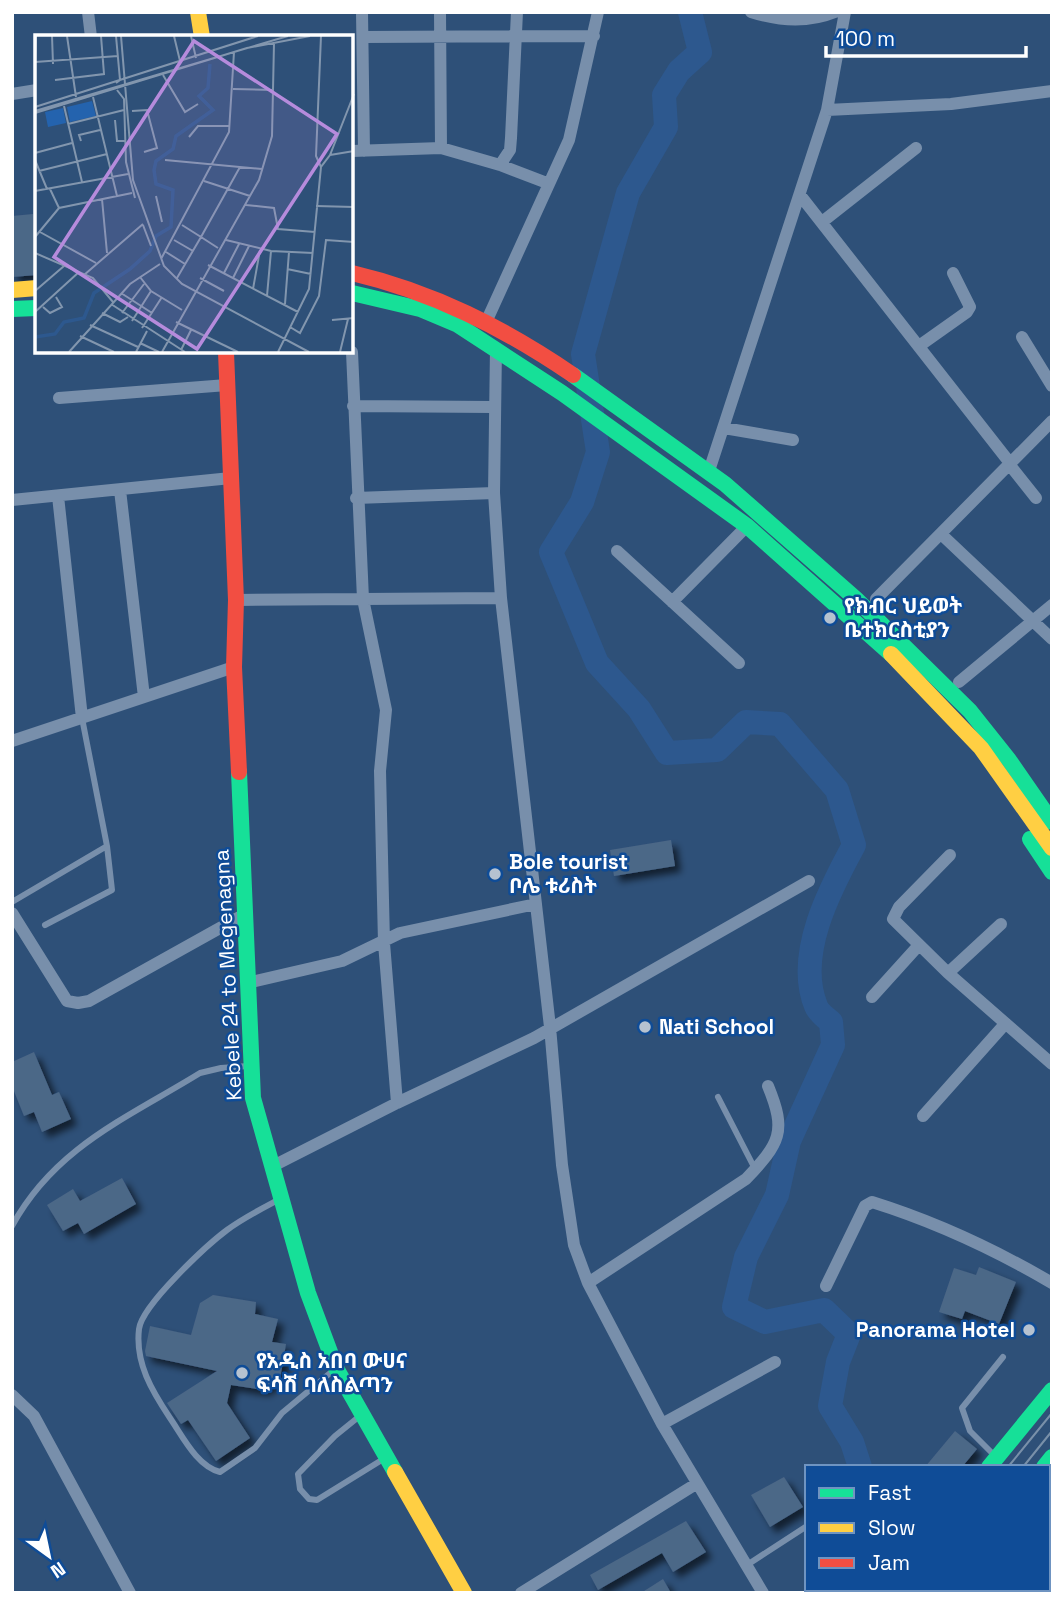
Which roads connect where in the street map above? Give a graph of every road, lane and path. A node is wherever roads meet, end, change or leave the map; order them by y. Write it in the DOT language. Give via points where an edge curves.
graph roads {
  1 [pos="89,12"];
  2 [pos="198,12"];
  3 [pos="362,12"];
  4 [pos="440,12"];
  5 [pos="517,12"];
  6 [pos="598,12"];
  7 [pos="751,12"];
  8 [pos="835,12"];
  9 [pos="845,12"];
  10 [pos="91,35"];
  11 [pos="202,35"];
  12 [pos="594,36"];
  13 [pos="363,37"];
  14 [pos="440,37"];
  15 [pos="517,37"];
  16 [pos="35,90"];
  17 [pos="1052,91"];
  18 [pos="12,94"];
  19 [pos="827,110"];
  20 [pos="441,148"];
  21 [pos="916,148"];
  22 [pos="358,151"];
  23 [pos="500,165"];
  24 [pos="547,183"];
  25 [pos="800,195"];
  26 [pos="822,222"];
  27 [pos="354,273"];
  28 [pos="953,273"];
  29 [pos="35,288"];
  30 [pos="12,290"];
  31 [pos="354,293"];
  32 [pos="35,308"];
  33 [pos="12,309"];
  34 [pos="487,320"];
  35 [pos="1022,337"];
  36 [pos="919,346"];
  37 [pos="496,348"];
  38 [pos="226,354"];
  39 [pos="352,354"];
  40 [pos="227,385"];
  41 [pos="1052,386"];
  42 [pos="59,398"];
  43 [pos="616,404"];
  44 [pos="353,405"];
  45 [pos="493,407"];
  46 [pos="1052,421"];
  47 [pos="604,423"];
  48 [pos="724,428"];
  49 [pos="793,440"];
  50 [pos="1009,464"];
  51 [pos="709,471"];
  52 [pos="231,478"];
  53 [pos="120,490"];
  54 [pos="494,493"];
  55 [pos="58,496"];
  56 [pos="356,498"];
  57 [pos="1036,498"];
  58 [pos="12,500"];
  59 [pos="747,526"];
  60 [pos="941,534"];
  61 [pos="617,551"];
  62 [pos="842,584"];
  63 [pos="501,598"];
  64 [pos="363,599"];
  65 [pos="876,599"];
  66 [pos="236,600"];
  67 [pos="832,600"];
  68 [pos="672,602"];
  69 [pos="1052,605"];
  70 [pos="1033,623"];
  71 [pos="1052,639"];
  72 [pos="738,663"];
  73 [pos="234,667"];
  74 [pos="959,682"];
  75 [pos="144,697"];
  76 [pos="82,718"];
  77 [pos="13,740"];
  78 [pos="987,743"];
  79 [pos="1052,803"];
  80 [pos="1052,822"];
  81 [pos="107,846"];
  82 [pos="1052,848"];
  83 [pos="950,855"];
  84 [pos="1052,872"];
  85 [pos="808,881"];
  86 [pos="12,902"];
  87 [pos="536,904"];
  88 [pos="12,913"];
  89 [pos="244,914"];
  90 [pos="1001,924"];
  91 [pos="45,925"];
  92 [pos="384,943"];
  93 [pos="919,945"];
  94 [pos="948,973"];
  95 [pos="247,983"];
  96 [pos="872,998"];
  97 [pos="1005,1024"];
  98 [pos="550,1027"];
  99 [pos="1052,1064"];
  100 [pos="250,1066"];
  101 [pos="768,1086"];
  102 [pos="718,1097"];
  103 [pos="397,1102"];
  104 [pos="923,1116"];
  105 [pos="273,1166"];
  106 [pos="755,1169"];
  107 [pos="280,1199"];
  108 [pos="12,1226"];
  109 [pos="588,1283"];
  110 [pos="1052,1283"];
  111 [pos="826,1286"];
  112 [pos="1003,1357"];
  113 [pos="775,1362"];
  114 [pos="336,1368"];
  115 [pos="1052,1390"];
  116 [pos="12,1395"];
  117 [pos="362,1415"];
  118 [pos="662,1424"];
  119 [pos="386,1457"];
  120 [pos="993,1462"];
  121 [pos="696,1484"];
  122 [pos="805,1527"];
  123 [pos="746,1565"];
  124 [pos="130,1593"];
  125 [pos="464,1593"];
  126 [pos="521,1593"];
  127 [pos="764,1593"];
  1 -- 10 [label="street"];
  2 -- 11 [label="main road"];
  3 -- 13 [label="street"];
  4 -- 14 [label="street"];
  5 -- 15 [label="street"];
  6 -- 12 [label="street"];
  7 -- 8 [label="street" via="789,20 819,19"];
  9 -- 19 [label="street"];
  12 -- 15 [label="street"];
  12 -- 24 [label="street" via="569,140"];
  13 -- 14 [label="street"];
  13 -- 22 [label="street"];
  14 -- 15 [label="street"];
  14 -- 20 [label="street"];
  15 -- 23 [label="street" via="510,150"];
  16 -- 18 [label="street"];
  17 -- 19 [label="street" via="951,104"];
  19 -- 25 [label="street"];
  20 -- 22 [label="street"];
  20 -- 23 [label="street"];
  21 -- 26 [label="street"];
  23 -- 24 [label="street"];
  24 -- 34 [label="street"];
  25 -- 26 [label="street"];
  25 -- 48 [label="street"];
  26 -- 36 [label="street"];
  27 -- 34 [label="main road" via="396,281"];
  28 -- 36 [label="street" via="970,307"];
  29 -- 30 [label="main road"];
  31 -- 37 [label="main road" via="420,309"];
  32 -- 33 [label="main road"];
  34 -- 43 [label="main road"];
  35 -- 41 [label="street"];
  36 -- 50 [label="street"];
  37 -- 45 [label="street"];
  37 -- 47 [label="main road"];
  38 -- 40 [label="main road, Kebele 24 to Megenagna"];
  39 -- 44 [label="street"];
  40 -- 42 [label="street"];
  40 -- 52 [label="main road, Kebele 24 to Megenagna"];
  43 -- 47 [label="main road"];
  43 -- 51 [label="main road"];
  44 -- 45 [label="street"];
  44 -- 56 [label="street"];
  45 -- 54 [label="street"];
  46 -- 50 [label="street"];
  47 -- 59 [label="main road"];
  48 -- 49 [label="street"];
  48 -- 51 [label="street"];
  50 -- 57 [label="street"];
  50 -- 60 [label="street"];
  51 -- 62 [label="main road"];
  52 -- 53 [label="street"];
  52 -- 66 [label="main road, Kebele 24 to Megenagna"];
  53 -- 55 [label="street"];
  53 -- 75 [label="street"];
  54 -- 56 [label="street"];
  54 -- 63 [label="street"];
  55 -- 58 [label="street"];
  55 -- 76 [label="street"];
  56 -- 64 [label="street"];
  59 -- 67 [label="main road"];
  59 -- 68 [label="street"];
  60 -- 65 [label="street"];
  60 -- 70 [label="street"];
  61 -- 68 [label="street"];
  62 -- 65 [label="main road"];
  62 -- 78 [label="main road" via="923,662"];
  63 -- 64 [label="street"];
  63 -- 87 [label="street"];
  64 -- 66 [label="street"];
  64 -- 92 [label="street" via="386,710 380,771"];
  65 -- 74 [label="main road"];
  66 -- 73 [label="main road, Kebele 24 to Megenagna"];
  67 -- 78 [label="main road"];
  67 -- 84 [label="main road" via="851,632 925,702 969,753"];
  68 -- 72 [label="street"];
  69 -- 70 [label="street"];
  70 -- 71 [label="street"];
  70 -- 74 [label="street"];
  73 -- 75 [label="street"];
  73 -- 89 [label="main road, Kebele 24 to Megenagna"];
  74 -- 79 [label="main road" via="1008,739"];
  75 -- 76 [label="street"];
  76 -- 77 [label="street"];
  76 -- 81 [label="lane"];
  78 -- 80 [label="main road"];
  78 -- 82 [label="main road"];
  81 -- 86 [label="lane"];
  81 -- 91 [label="lane" via="112,890"];
  83 -- 93 [label="street" via="892,915"];
  85 -- 98 [label="street"];
  87 -- 92 [label="street" via="400,933"];
  87 -- 98 [label="street"];
  88 -- 89 [label="street" via="67,1001 78,1003"];
  89 -- 95 [label="main road, Kebele 24 to Megenagna"];
  90 -- 94 [label="street"];
  92 -- 95 [label="street" via="342,961"];
  92 -- 103 [label="street"];
  93 -- 94 [label="street"];
  93 -- 96 [label="street"];
  94 -- 97 [label="street"];
  95 -- 100 [label="main road, Kebele 24 to Megenagna"];
  97 -- 99 [label="street"];
  97 -- 104 [label="street"];
  98 -- 103 [label="street"];
  98 -- 109 [label="street" via="574,1245"];
  100 -- 105 [label="main road, Kebele 24 to Megenagna" via="253,1098"];
  100 -- 108 [label="lane" via="200,1073 76,1148 50,1171"];
  101 -- 106 [label="street" via="780,1127"];
  102 -- 106 [label="lane"];
  103 -- 105 [label="street"];
  105 -- 107 [label="main road, Kebele 24 to Megenagna"];
  106 -- 109 [label="street"];
  107 -- 114 [label="main road, Kebele 24 to Megenagna"];
  107 -- 114 [label="lane" via="227,1230 151,1306 139,1327 140,1359 152,1392 195,1455 220,1472 255,1448 282,1413"];
  109 -- 118 [label="street"];
  110 -- 111 [label="street" via="929,1220 872,1202 865,1206"];
  112 -- 120 [label="lane" via="962,1408 970,1431"];
  113 -- 118 [label="street"];
  114 -- 117 [label="main road, Kebele 24 to Megenagna"];
  115 -- 120 [label="main road"];
  116 -- 124 [label="street" via="34,1416"];
  117 -- 119 [label="main road, Kebele 24 to Megenagna"];
  117 -- 119 [label="lane" via="298,1474 300,1489 309,1499 317,1500"];
  118 -- 121 [label="street"];
  119 -- 125 [label="main road, Kebele 24 to Megenagna"];
  121 -- 123 [label="street"];
  121 -- 126 [label="street"];
  122 -- 123 [label="lane"];
  123 -- 127 [label="street"];
}
